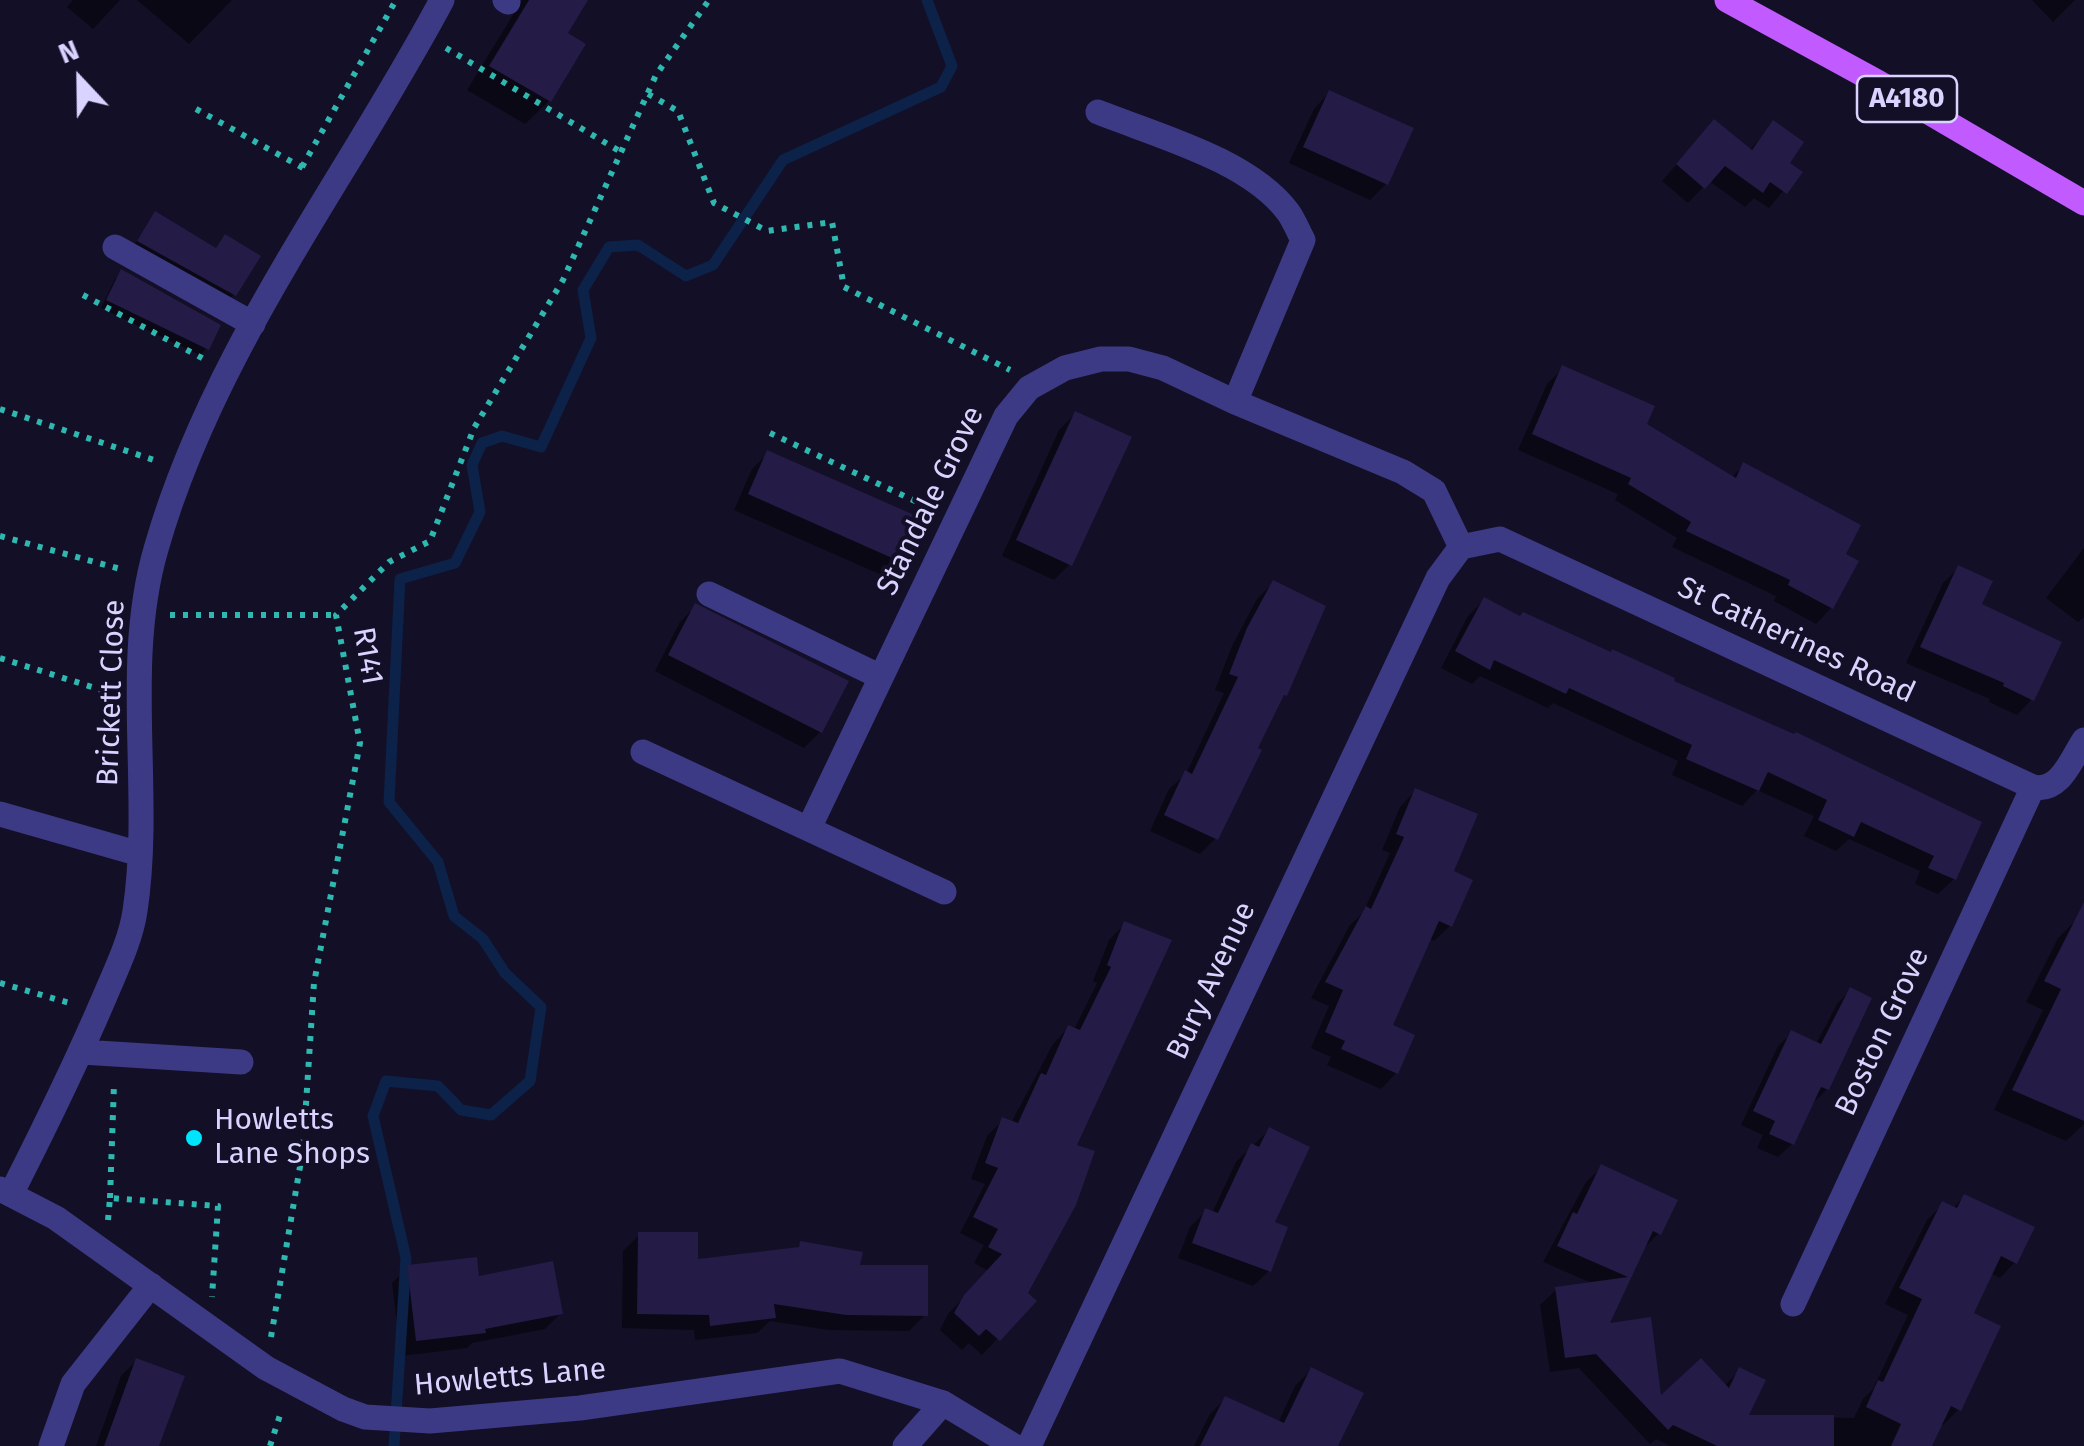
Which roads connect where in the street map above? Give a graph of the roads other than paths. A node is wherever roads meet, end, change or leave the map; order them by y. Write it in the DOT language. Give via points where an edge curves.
graph roads {
  1 [pos="442,0"];
  2 [pos="1727,0"];
  3 [pos="1098,112"];
  4 [pos="2084,202"];
  5 [pos="115,247"];
  6 [pos="252,324"];
  7 [pos="1235,402"];
  8 [pos="1461,548"];
  9 [pos="708,594"];
  10 [pos="881,676"];
  11 [pos="2084,740"];
  12 [pos="643,752"];
  13 [pos="2033,787"];
  14 [pos="0,814"];
  15 [pos="809,828"];
  16 [pos="140,854"];
  17 [pos="944,892"];
  18 [pos="82,1052"];
  19 [pos="242,1062"];
  20 [pos="6,1192"];
  21 [pos="151,1285"];
  22 [pos="1792,1304"];
  23 [pos="943,1403"];
  24 [pos="52,1446"];
  25 [pos="905,1446"];
  26 [pos="1014,1446"];
  27 [pos="1029,1446"];
  1 -- 6 [label="street, Brickett Close"];
  2 -- 4 [label="main road, A4180"];
  3 -- 7 [label="street" via="1248,176 1290,213 1303,240"];
  5 -- 6 [label="street"];
  6 -- 16 [label="street, Brickett Close" via="182,469 150,576 143,615"];
  7 -- 8 [label="street, Standale Grove" via="1404,472 1434,491"];
  7 -- 10 [label="street, Standale Grove" via="1129,359 1065,368 1029,388 1006,416"];
  8 -- 13 [label="street, St Catherines Road" via="1500,539"];
  8 -- 27 [label="street, Bury Avenue" via="1438,578"];
  9 -- 10 [label="street"];
  10 -- 15 [label="street, Standale Grove"];
  11 -- 13 [label="street" via="2056,784"];
  12 -- 15 [label="street"];
  13 -- 22 [label="street, Boston Grove"];
  14 -- 16 [label="street"];
  15 -- 17 [label="street"];
  16 -- 18 [label="street, Brickett Close" via="135,914"];
  18 -- 19 [label="street"];
  18 -- 20 [label="street, Brickett Close"];
  20 -- 21 [label="street, Howletts Lane" via="56,1218"];
  21 -- 23 [label="street, Howletts Lane" via="266,1368 342,1410 372,1418 420,1421 580,1408 840,1372"];
  21 -- 24 [label="street" via="73,1384"];
  23 -- 25 [label="street"];
  23 -- 26 [label="street, Howletts Lane"];
}
